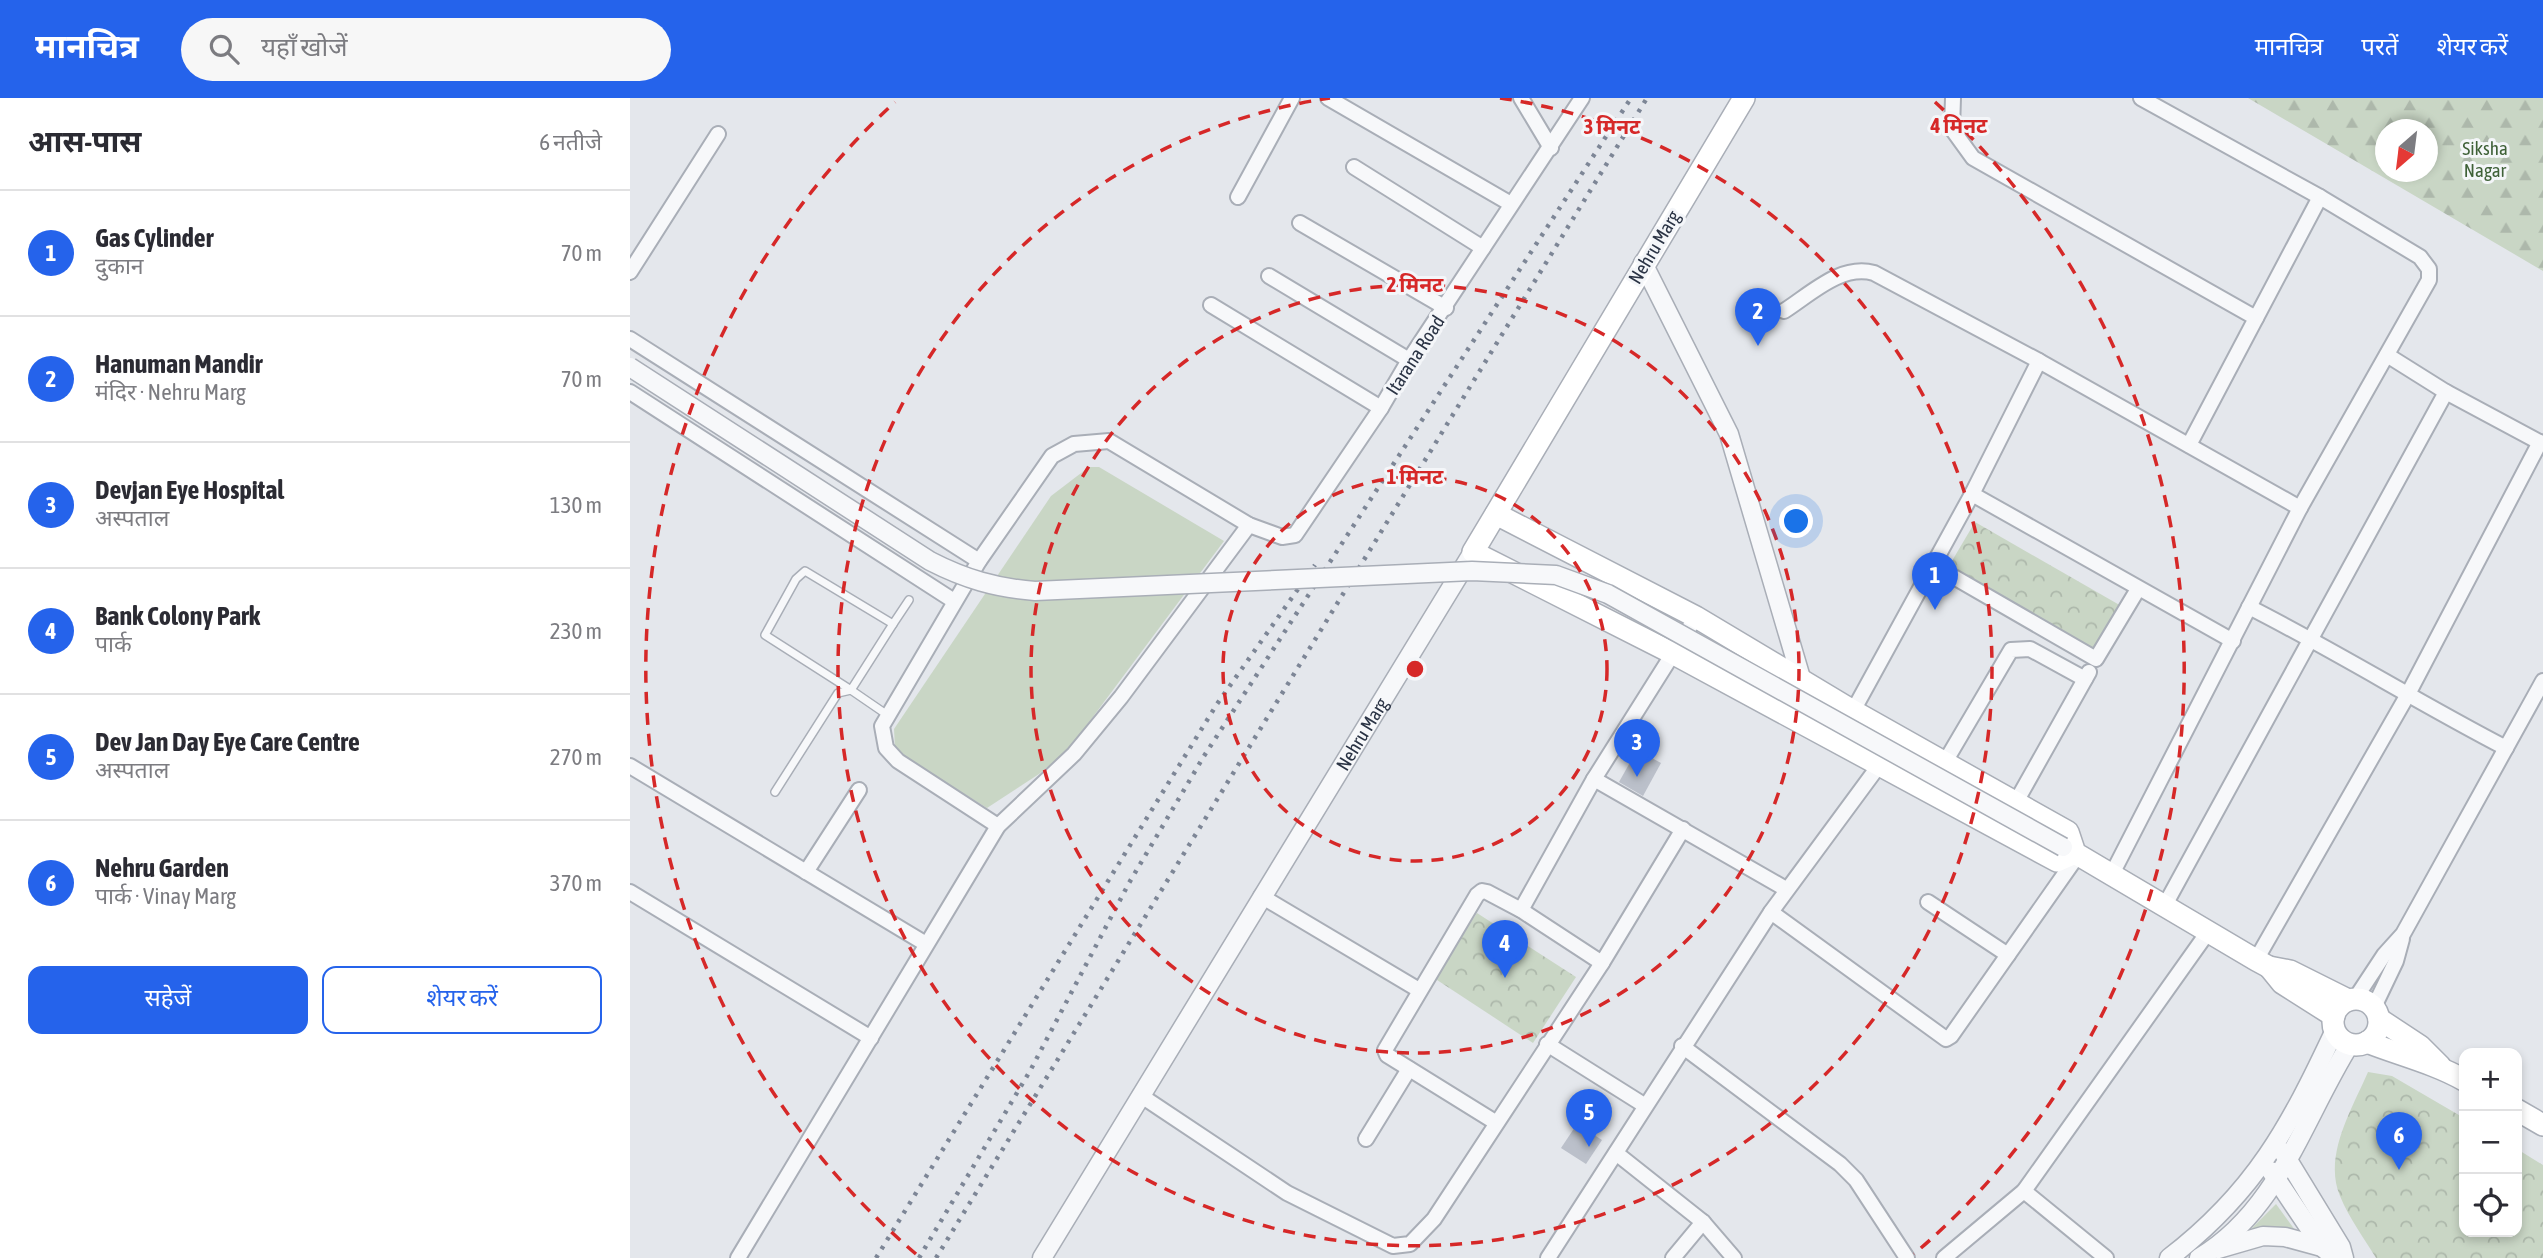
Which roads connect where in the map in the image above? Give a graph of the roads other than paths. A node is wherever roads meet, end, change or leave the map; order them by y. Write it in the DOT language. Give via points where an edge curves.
graph roads {
  1 [pos="1292,98"];
  2 [pos="1328,98"];
  3 [pos="1521,98"];
  4 [pos="1582,98"];
  5 [pos="1744,98"];
  6 [pos="1953,98"];
  7 [pos="2141,98"];
  8 [pos="718,134"];
  9 [pos="1550,148"];
  10 [pos="1354,167"];
  11 [pos="1238,197"];
  12 [pos="2320,197"];
  13 [pos="1511,204"];
  14 [pos="1300,223"];
  15 [pos="1483,248"];
  16 [pos="1643,263"];
  17 [pos="630,272"];
  18 [pos="1269,276"];
  19 [pos="1211,305"];
  20 [pos="1446,308"];
  21 [pos="1784,311"];
  22 [pos="2256,318"];
  23 [pos="630,339"];
  24 [pos="2387,355"];
  25 [pos="1409,359"];
  26 [pos="2039,361"];
  27 [pos="630,367"];
  28 [pos="630,392"];
  29 [pos="2446,393"];
  30 [pos="1381,408"];
  31 [pos="2542,443"];
  32 [pos="2189,445"];
  33 [pos="1972,494"];
  34 [pos="2300,508"];
  35 [pos="1496,513"];
  36 [pos="1249,526"];
  37 [pos="1473,552"];
  38 [pos="979,561"];
  39 [pos="1933,565"];
  40 [pos="2138,589"];
  41 [pos="909,600"];
  42 [pos="954,601"];
  43 [pos="2249,607"];
  44 [pos="1696,617"];
  45 [pos="893,624"];
  46 [pos="2312,639"];
  47 [pos="2233,641"];
  48 [pos="1674,654"];
  49 [pos="2096,659"];
  50 [pos="1801,678"];
  51 [pos="2085,679"];
  52 [pos="2543,681"];
  53 [pos="851,690"];
  54 [pos="2407,696"];
  55 [pos="1853,711"];
  56 [pos="886,714"];
  57 [pos="1900,736"];
  58 [pos="2506,748"];
  59 [pos="1945,762"];
  60 [pos="630,766"];
  61 [pos="1879,766"];
  62 [pos="1594,779"];
  63 [pos="859,790"];
  64 [pos="775,792"];
  65 [pos="2016,802"];
  66 [pos="998,826"];
  67 [pos="1683,829"];
  68 [pos="2072,851"];
  69 [pos="806,872"];
  70 [pos="2112,874"];
  71 [pos="1786,889"];
  72 [pos="630,892"];
  73 [pos="1261,896"];
  74 [pos="1928,902"];
  75 [pos="2165,905"];
  76 [pos="1521,910"];
  77 [pos="1771,912"];
  78 [pos="2208,932"];
  79 [pos="2403,934"];
  80 [pos="926,944"];
  81 [pos="2008,955"];
  82 [pos="1602,962"];
  83 [pos="2262,964"];
  84 [pos="1419,990"];
  85 [pos="2355,1020"];
  86 [pos="872,1038"];
  87 [pos="1546,1044"];
  88 [pos="1682,1046"];
  89 [pos="1409,1069"];
  90 [pos="2459,1077"];
  91 [pos="1140,1095"];
  92 [pos="1644,1105"];
  93 [pos="2519,1111"];
  94 [pos="1495,1122"];
  95 [pos="2543,1125"];
  96 [pos="1366,1139"];
  97 [pos="2276,1144"];
  98 [pos="1616,1153"];
  99 [pos="2289,1159"];
  100 [pos="2264,1163"];
  101 [pos="2276,1178"];
  102 [pos="2024,1191"];
  103 [pos="1703,1222"];
  104 [pos="2328,1253"];
  105 [pos="2205,1254"];
  106 [pos="738,1258"];
  107 [pos="1042,1258"];
  108 [pos="1548,1258"];
  109 [pos="1673,1258"];
  110 [pos="1734,1258"];
  111 [pos="1908,1258"];
  112 [pos="1944,1258"];
  113 [pos="2106,1258"];
  114 [pos="2169,1258"];
  115 [pos="2344,1258"];
  1 -- 11 [label="street"];
  2 -- 13 [label="street"];
  3 -- 9 [label="street"];
  4 -- 9 [label="street, Itarana Road"];
  5 -- 16 [label="main road, Nehru Marg"];
  6 -- 22 [label="street" via="1952,129 1973,158"];
  7 -- 12 [label="street"];
  8 -- 17 [label="street"];
  9 -- 13 [label="street, Itarana Road"];
  10 -- 15 [label="street"];
  12 -- 22 [label="street"];
  12 -- 24 [label="street" via="2420,257 2429,269 2429,280"];
  13 -- 15 [label="street, Itarana Road"];
  14 -- 20 [label="street"];
  15 -- 20 [label="street, Itarana Road"];
  16 -- 35 [label="main road, Nehru Marg"];
  16 -- 50 [label="street" via="1729,434"];
  18 -- 25 [label="street"];
  19 -- 30 [label="street"];
  20 -- 25 [label="street, Itarana Road"];
  21 -- 26 [label="street" via="1846,271 1859,269"];
  22 -- 32 [label="street"];
  23 -- 38 [label="street"];
  24 -- 29 [label="street"];
  24 -- 34 [label="street"];
  25 -- 30 [label="street, Itarana Road"];
  26 -- 32 [label="street"];
  26 -- 33 [label="street"];
  27 -- 68 [label="street, bridge" via="930,561 1001,589 1047,591 1472,571 1530,572 1585,584"];
  28 -- 42 [label="street"];
  29 -- 31 [label="street"];
  29 -- 46 [label="street"];
  30 -- 36 [label="street, Itarana Road" via="1295,535 1282,537"];
  31 -- 54 [label="street"];
  32 -- 34 [label="street"];
  33 -- 39 [label="street"];
  33 -- 40 [label="street"];
  34 -- 43 [label="street"];
  35 -- 37 [label="main road, Nehru Marg"];
  35 -- 44 [label="main road"];
  36 -- 38 [label="street" via="1117,446 1092,440 1052,456"];
  36 -- 66 [label="street" via="1082,745"];
  37 -- 48 [label="main road"];
  37 -- 73 [label="street, Nehru Marg"];
  38 -- 42 [label="street"];
  39 -- 49 [label="street"];
  39 -- 55 [label="street"];
  40 -- 47 [label="street"];
  40 -- 49 [label="street"];
  41 -- 45 [label="lane"];
  42 -- 56 [label="street"];
  43 -- 46 [label="street"];
  43 -- 47 [label="street"];
  44 -- 48 [label="street"];
  44 -- 50 [label="main road"];
  45 -- 53 [label="lane"];
  45 -- 53 [label="lane" via="811,573 801,573 796,579 765,635"];
  46 -- 54 [label="street"];
  46 -- 75 [label="street"];
  47 -- 70 [label="street"];
  48 -- 61 [label="main road"];
  48 -- 62 [label="street"];
  49 -- 51 [label="street"];
  50 -- 55 [label="main road"];
  51 -- 59 [label="street" via="2030,649 2011,650"];
  51 -- 65 [label="street"];
  52 -- 58 [label="street"];
  53 -- 56 [label="lane"];
  53 -- 64 [label="lane" via="834,696"];
  54 -- 58 [label="street"];
  54 -- 83 [label="street"];
  55 -- 57 [label="main road"];
  56 -- 66 [label="street" via="883,737 898,761"];
  57 -- 59 [label="main road"];
  57 -- 61 [label="street"];
  58 -- 79 [label="street"];
  59 -- 65 [label="main road"];
  60 -- 69 [label="street"];
  61 -- 68 [label="main road" via="2057,861"];
  61 -- 71 [label="street"];
  62 -- 67 [label="street"];
  62 -- 76 [label="street"];
  63 -- 69 [label="street"];
  65 -- 68 [label="main road" via="2068,832"];
  66 -- 80 [label="street"];
  67 -- 71 [label="street"];
  67 -- 82 [label="street"];
  68 -- 70 [label="main road"];
  68 -- 81 [label="street"];
  69 -- 80 [label="street"];
  70 -- 75 [label="main road"];
  71 -- 77 [label="street"];
  72 -- 86 [label="street"];
  73 -- 84 [label="street"];
  73 -- 91 [label="street, Nehru Marg"];
  74 -- 81 [label="street"];
  75 -- 78 [label="main road"];
  76 -- 82 [label="street"];
  76 -- 84 [label="street" via="1482,891"];
  77 -- 81 [label="street" via="1946,1039"];
  77 -- 88 [label="street"];
  78 -- 83 [label="main road"];
  78 -- 102 [label="street"];
  79 -- 85 [label="street" via="2384,955"];
  79 -- 85 [label="street" via="2396,961"];
  80 -- 86 [label="street"];
  82 -- 87 [label="street"];
  83 -- 85 [label="main road" via="2282,983"];
  84 -- 89 [label="street" via="1385,1050"];
  85 -- 90 [label="main road" via="2420,1046"];
  85 -- 97 [label="street"];
  85 -- 99 [label="street"];
  86 -- 106 [label="street"];
  87 -- 92 [label="street"];
  87 -- 94 [label="street"];
  88 -- 92 [label="street"];
  88 -- 111 [label="street" via="1840,1164 1856,1180"];
  89 -- 94 [label="street"];
  89 -- 96 [label="street"];
  91 -- 94 [label="street" via="1287,1193 1393,1245 1418,1239"];
  91 -- 107 [label="street, Nehru Marg"];
  92 -- 98 [label="street"];
  93 -- 95 [label="main road"];
  97 -- 99 [label="street"];
  97 -- 100 [label="street"];
  98 -- 103 [label="street"];
  98 -- 108 [label="street"];
  99 -- 101 [label="street"];
  99 -- 115 [label="street"];
  100 -- 101 [label="street"];
  100 -- 114 [label="street" via="2232,1204"];
  101 -- 104 [label="street"];
  101 -- 105 [label="street" via="2248,1219"];
  102 -- 112 [label="street"];
  102 -- 113 [label="street"];
  103 -- 109 [label="street"];
  103 -- 110 [label="street"];
  104 -- 105 [label="street" via="2285,1237 2263,1236"];
}
